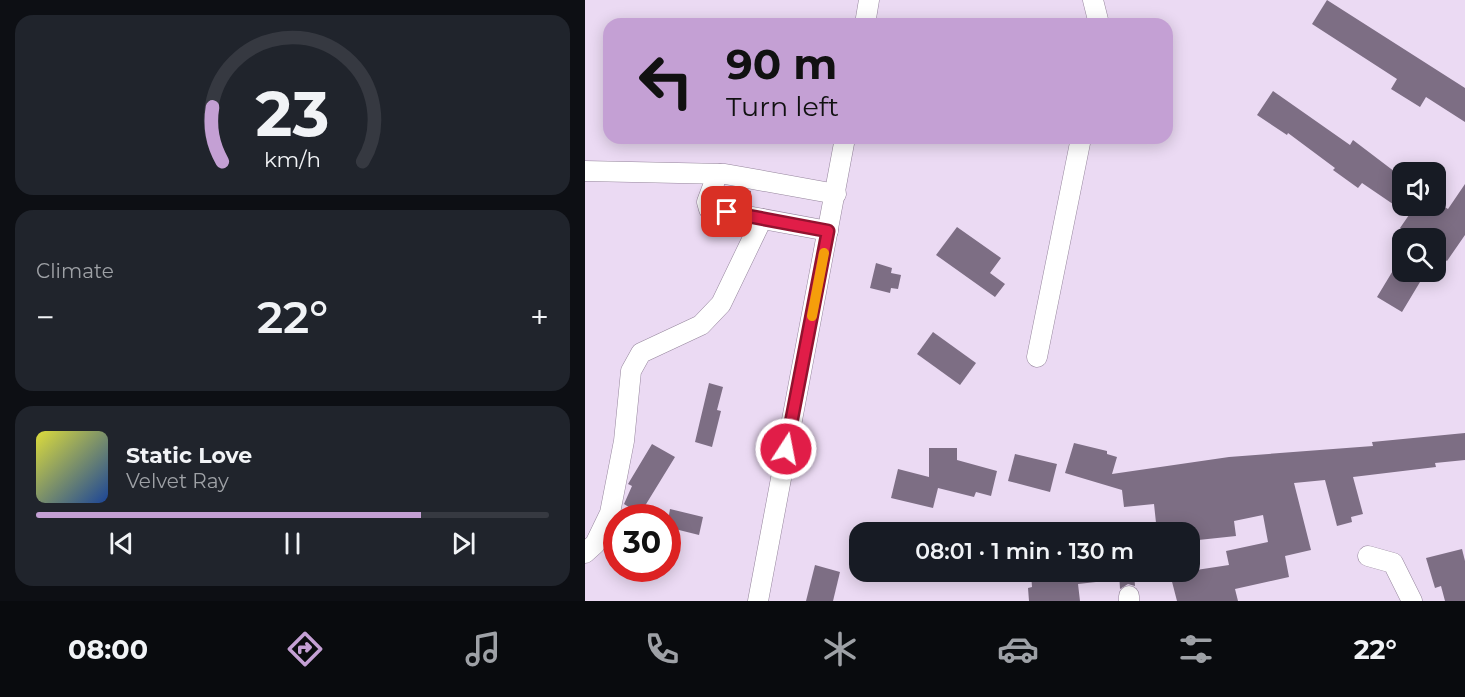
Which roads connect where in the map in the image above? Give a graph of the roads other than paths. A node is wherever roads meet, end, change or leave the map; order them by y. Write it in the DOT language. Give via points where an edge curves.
graph roads {
  1 [pos="869,0"];
  2 [pos="1093,0"];
  3 [pos="866,18"];
  4 [pos="1098,18"];
  5 [pos="844,144"];
  6 [pos="1080,144"];
  7 [pos="585,171"];
  8 [pos="720,174"];
  9 [pos="836,194"];
  10 [pos="762,219"];
  11 [pos="828,231"];
  12 [pos="1037,357"];
  13 [pos="585,553"];
  14 [pos="1368,556"];
  15 [pos="758,601"];
  16 [pos="1412,601"];
  1 -- 3 [label="street"];
  2 -- 4 [label="street"];
  5 -- 9 [label="street"];
  6 -- 12 [label="street"];
  7 -- 8 [label="street"];
  8 -- 9 [label="street"];
  8 -- 10 [label="street" via="707,202 709,209"];
  9 -- 11 [label="street"];
  10 -- 11 [label="street"];
  10 -- 13 [label="street" via="721,304 701,325 641,353 631,371 624,441 610,513 595,544"];
  11 -- 15 [label="street"];
  14 -- 16 [label="street" via="1393,562"];
}
